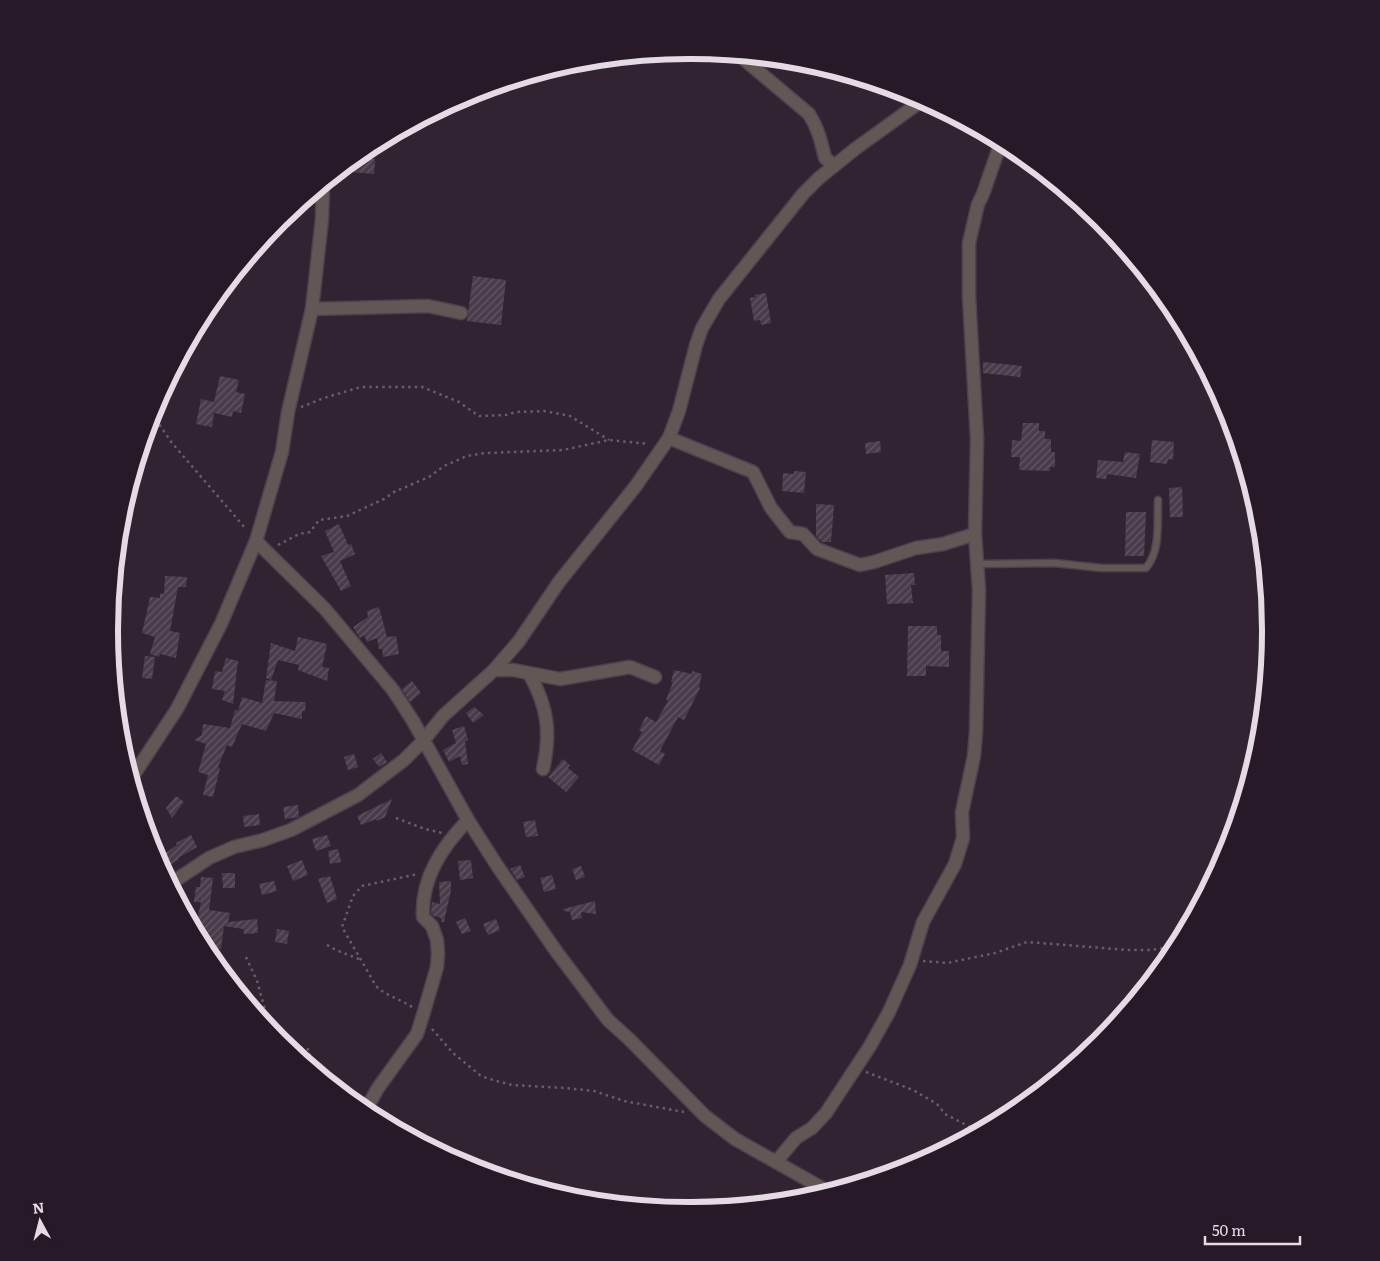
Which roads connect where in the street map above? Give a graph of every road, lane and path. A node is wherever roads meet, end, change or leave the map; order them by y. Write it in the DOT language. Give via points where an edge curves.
graph roads {
  1 [pos="747,62"];
  2 [pos="916,105"];
  3 [pos="999,149"];
  4 [pos="834,165"];
  5 [pos="323,193"];
  6 [pos="312,308"];
  7 [pos="461,313"];
  8 [pos="288,412"];
  9 [pos="158,423"];
  10 [pos="609,440"];
  11 [pos="667,441"];
  12 [pos="1158,500"];
  13 [pos="975,534"];
  14 [pos="256,541"];
  15 [pos="268,550"];
  16 [pos="978,564"];
  17 [pos="494,670"];
  18 [pos="530,675"];
  19 [pos="656,676"];
  20 [pos="423,740"];
  21 [pos="543,769"];
  22 [pos="136,772"];
  23 [pos="396,818"];
  24 [pos="468,820"];
  25 [pos="454,835"];
  26 [pos="428,876"];
  27 [pos="176,880"];
  28 [pos="327,945"];
  29 [pos="1165,948"];
  30 [pos="246,957"];
  31 [pos="360,959"];
  32 [pos="910,965"];
  33 [pos="266,1013"];
  34 [pos="424,1015"];
  35 [pos="299,1047"];
  36 [pos="309,1056"];
  37 [pos="856,1066"];
  38 [pos="369,1104"];
  39 [pos="705,1116"];
  40 [pos="972,1128"];
  41 [pos="776,1162"];
  42 [pos="820,1187"];
  1 -- 4 [label="street" via="808,114 817,126 825,158"];
  2 -- 4 [label="street"];
  3 -- 13 [label="street" via="978,204 969,243 977,439"];
  4 -- 11 [label="street" via="803,194 709,315 696,344 679,411"];
  5 -- 6 [label="street"];
  6 -- 7 [label="street" via="428,306"];
  6 -- 8 [label="street"];
  8 -- 10 [label="path" via="361,387 422,387 459,402 479,416 544,411 570,416"];
  8 -- 14 [label="street" via="282,452"];
  9 -- 14 [label="path"];
  10 -- 11 [label="path"];
  10 -- 15 [label="path" via="563,450 467,456 347,516 319,520 310,532"];
  11 -- 13 [label="street" via="753,472 771,508 790,532 803,534 817,550 860,565"];
  11 -- 17 [label="street"];
  12 -- 16 [label="lane" via="1156,548 1146,568 1054,563"];
  13 -- 16 [label="street"];
  14 -- 15 [label="street"];
  14 -- 22 [label="street" via="221,624 176,709"];
  15 -- 20 [label="street" via="325,609 393,690"];
  16 -- 32 [label="street" via="976,732 962,812 963,838 955,864 923,922"];
  17 -- 18 [label="street"];
  17 -- 20 [label="street" via="443,716"];
  18 -- 19 [label="street" via="560,679 630,667"];
  18 -- 21 [label="street" via="547,718 548,746"];
  20 -- 24 [label="street"];
  20 -- 27 [label="street" via="404,760 358,795 291,830 209,858"];
  23 -- 25 [label="path"];
  24 -- 25 [label="street"];
  24 -- 39 [label="street" via="556,951 608,1020"];
  25 -- 26 [label="street"];
  26 -- 31 [label="path" via="416,873 362,886 353,896 342,927"];
  26 -- 34 [label="street" via="422,904 423,917 432,926 438,954"];
  28 -- 31 [label="path"];
  29 -- 32 [label="path" via="1128,950 1027,942 995,953 947,963 922,961"];
  30 -- 33 [label="path"];
  31 -- 34 [label="path" via="382,992"];
  32 -- 37 [label="street" via="889,1012"];
  34 -- 38 [label="street" via="417,1034"];
  34 -- 39 [label="path" via="453,1053 481,1076 512,1085 594,1091 624,1101"];
  35 -- 36 [label="path" via="310,1050"];
  37 -- 40 [label="path" via="913,1090 937,1104 945,1114"];
  37 -- 41 [label="street" via="826,1113 812,1128 796,1138"];
  39 -- 41 [label="street" via="735,1139"];
  41 -- 42 [label="street"];
}
